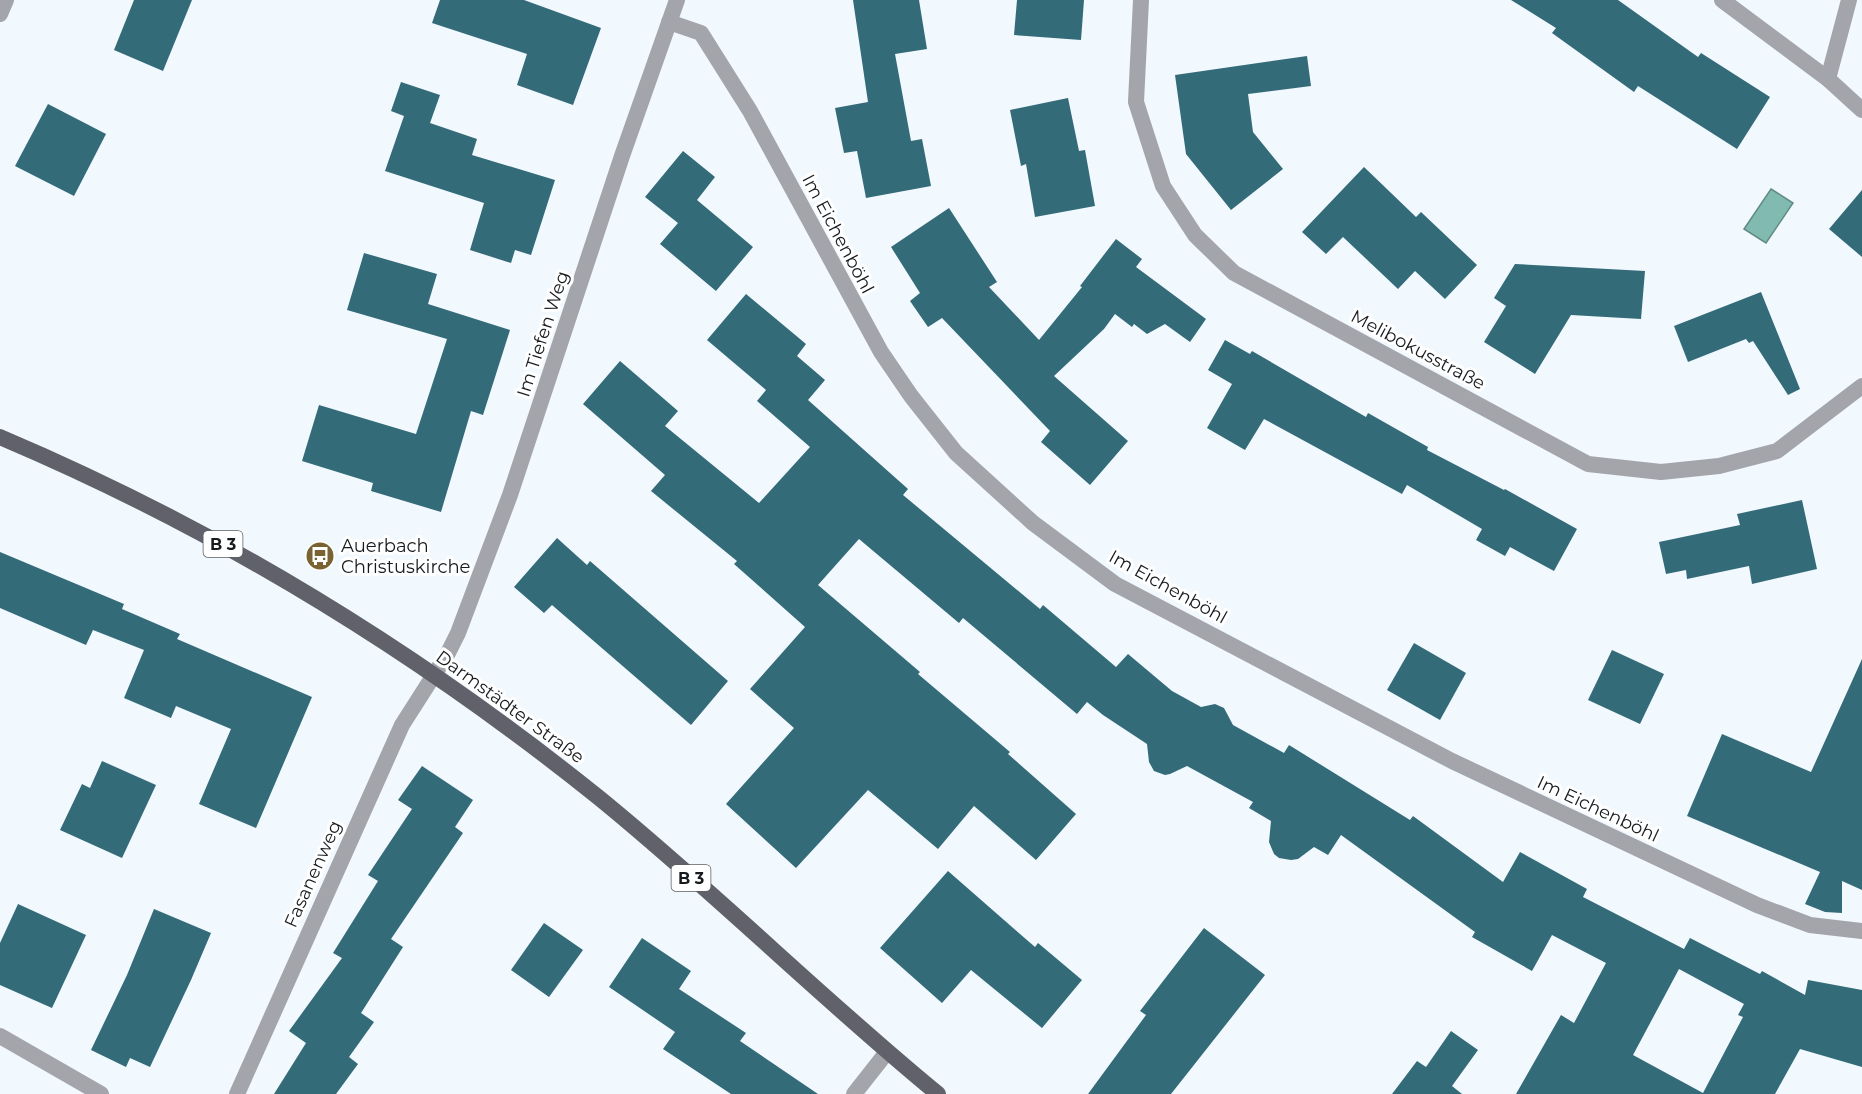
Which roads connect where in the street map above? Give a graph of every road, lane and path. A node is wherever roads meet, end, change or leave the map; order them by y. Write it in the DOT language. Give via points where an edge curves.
graph roads {
  1 [pos="6,0"];
  2 [pos="677,0"];
  3 [pos="1141,0"];
  4 [pos="1722,0"];
  5 [pos="1849,0"];
  6 [pos="0,14"];
  7 [pos="669,22"];
  8 [pos="1828,79"];
  9 [pos="1862,110"];
  10 [pos="1862,386"];
  11 [pos="0,437"];
  12 [pos="434,674"];
  13 [pos="1862,931"];
  14 [pos="0,1036"];
  15 [pos="886,1052"];
  16 [pos="101,1094"];
  17 [pos="237,1094"];
  18 [pos="854,1094"];
  19 [pos="938,1094"];
  1 -- 6 [label="street"];
  2 -- 7 [label="street, Im Tiefen Weg"];
  3 -- 10 [label="street, Melibokusstraße" via="1136,102 1163,186 1195,235 1234,273 1588,464 1661,472 1719,466 1776,451"];
  4 -- 8 [label="street"];
  5 -- 8 [label="street"];
  7 -- 12 [label="street, Im Tiefen Weg" via="510,495 458,633"];
  7 -- 13 [label="street, Im Eichenböhl" via="701,33 750,111 881,352 911,396 956,453 1033,523 1115,584 1452,761 1757,905 1810,925"];
  8 -- 9 [label="street"];
  11 -- 12 [label="main road, Darmstädter Straße / B 3" via="66,465 223,544"];
  12 -- 15 [label="main road, Darmstädter Straße / B 3" via="608,806"];
  12 -- 17 [label="street, Fasanenweg" via="389,752"];
  14 -- 16 [label="street"];
  15 -- 18 [label="street"];
  15 -- 19 [label="main road, Darmstädter Straße / B 3"];
}
